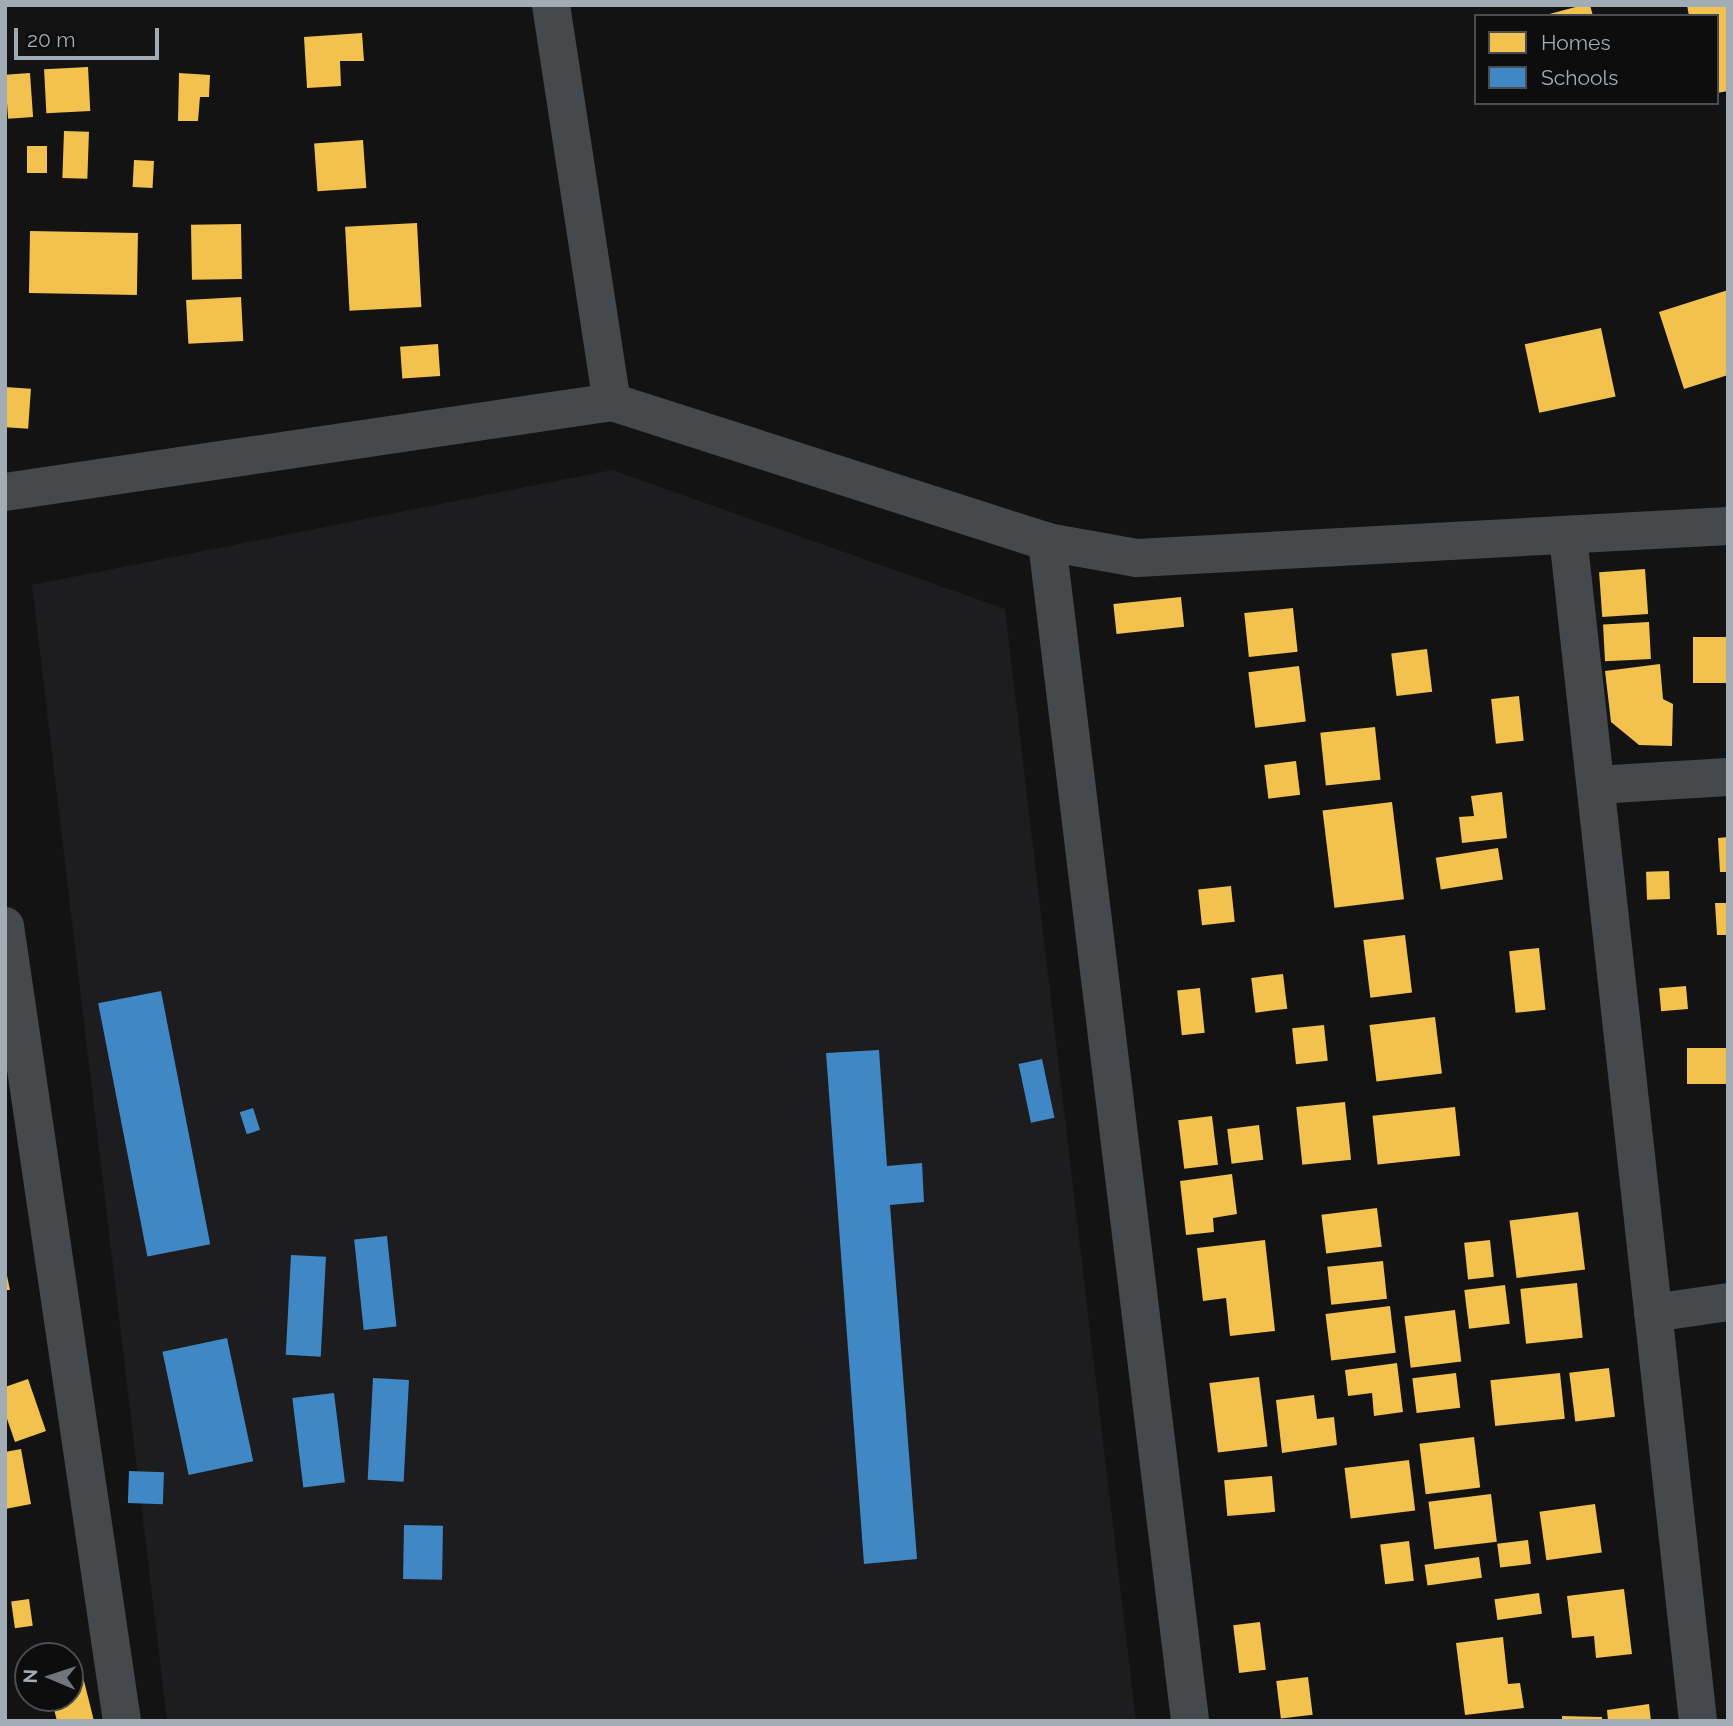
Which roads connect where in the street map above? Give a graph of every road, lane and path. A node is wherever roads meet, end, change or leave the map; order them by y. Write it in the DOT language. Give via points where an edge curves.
graph roads {
  1 [pos="551,5"];
  2 [pos="612,402"];
  3 [pos="5,492"];
  4 [pos="1728,526"];
  5 [pos="1568,536"];
  6 [pos="1047,542"];
  7 [pos="1728,777"];
  8 [pos="1596,785"];
  9 [pos="5,926"];
  10 [pos="1728,1303"];
  11 [pos="1653,1312"];
  12 [pos="122,1721"];
  13 [pos="1189,1721"];
  14 [pos="1698,1721"];
  1 -- 2 [label="street"];
  2 -- 3 [label="street"];
  2 -- 6 [label="street"];
  4 -- 5 [label="street"];
  5 -- 6 [label="street" via="1137,558"];
  5 -- 8 [label="street"];
  6 -- 13 [label="street"];
  7 -- 8 [label="street"];
  8 -- 11 [label="street"];
  9 -- 12 [label="street"];
  10 -- 11 [label="street"];
  11 -- 14 [label="street"];
}
